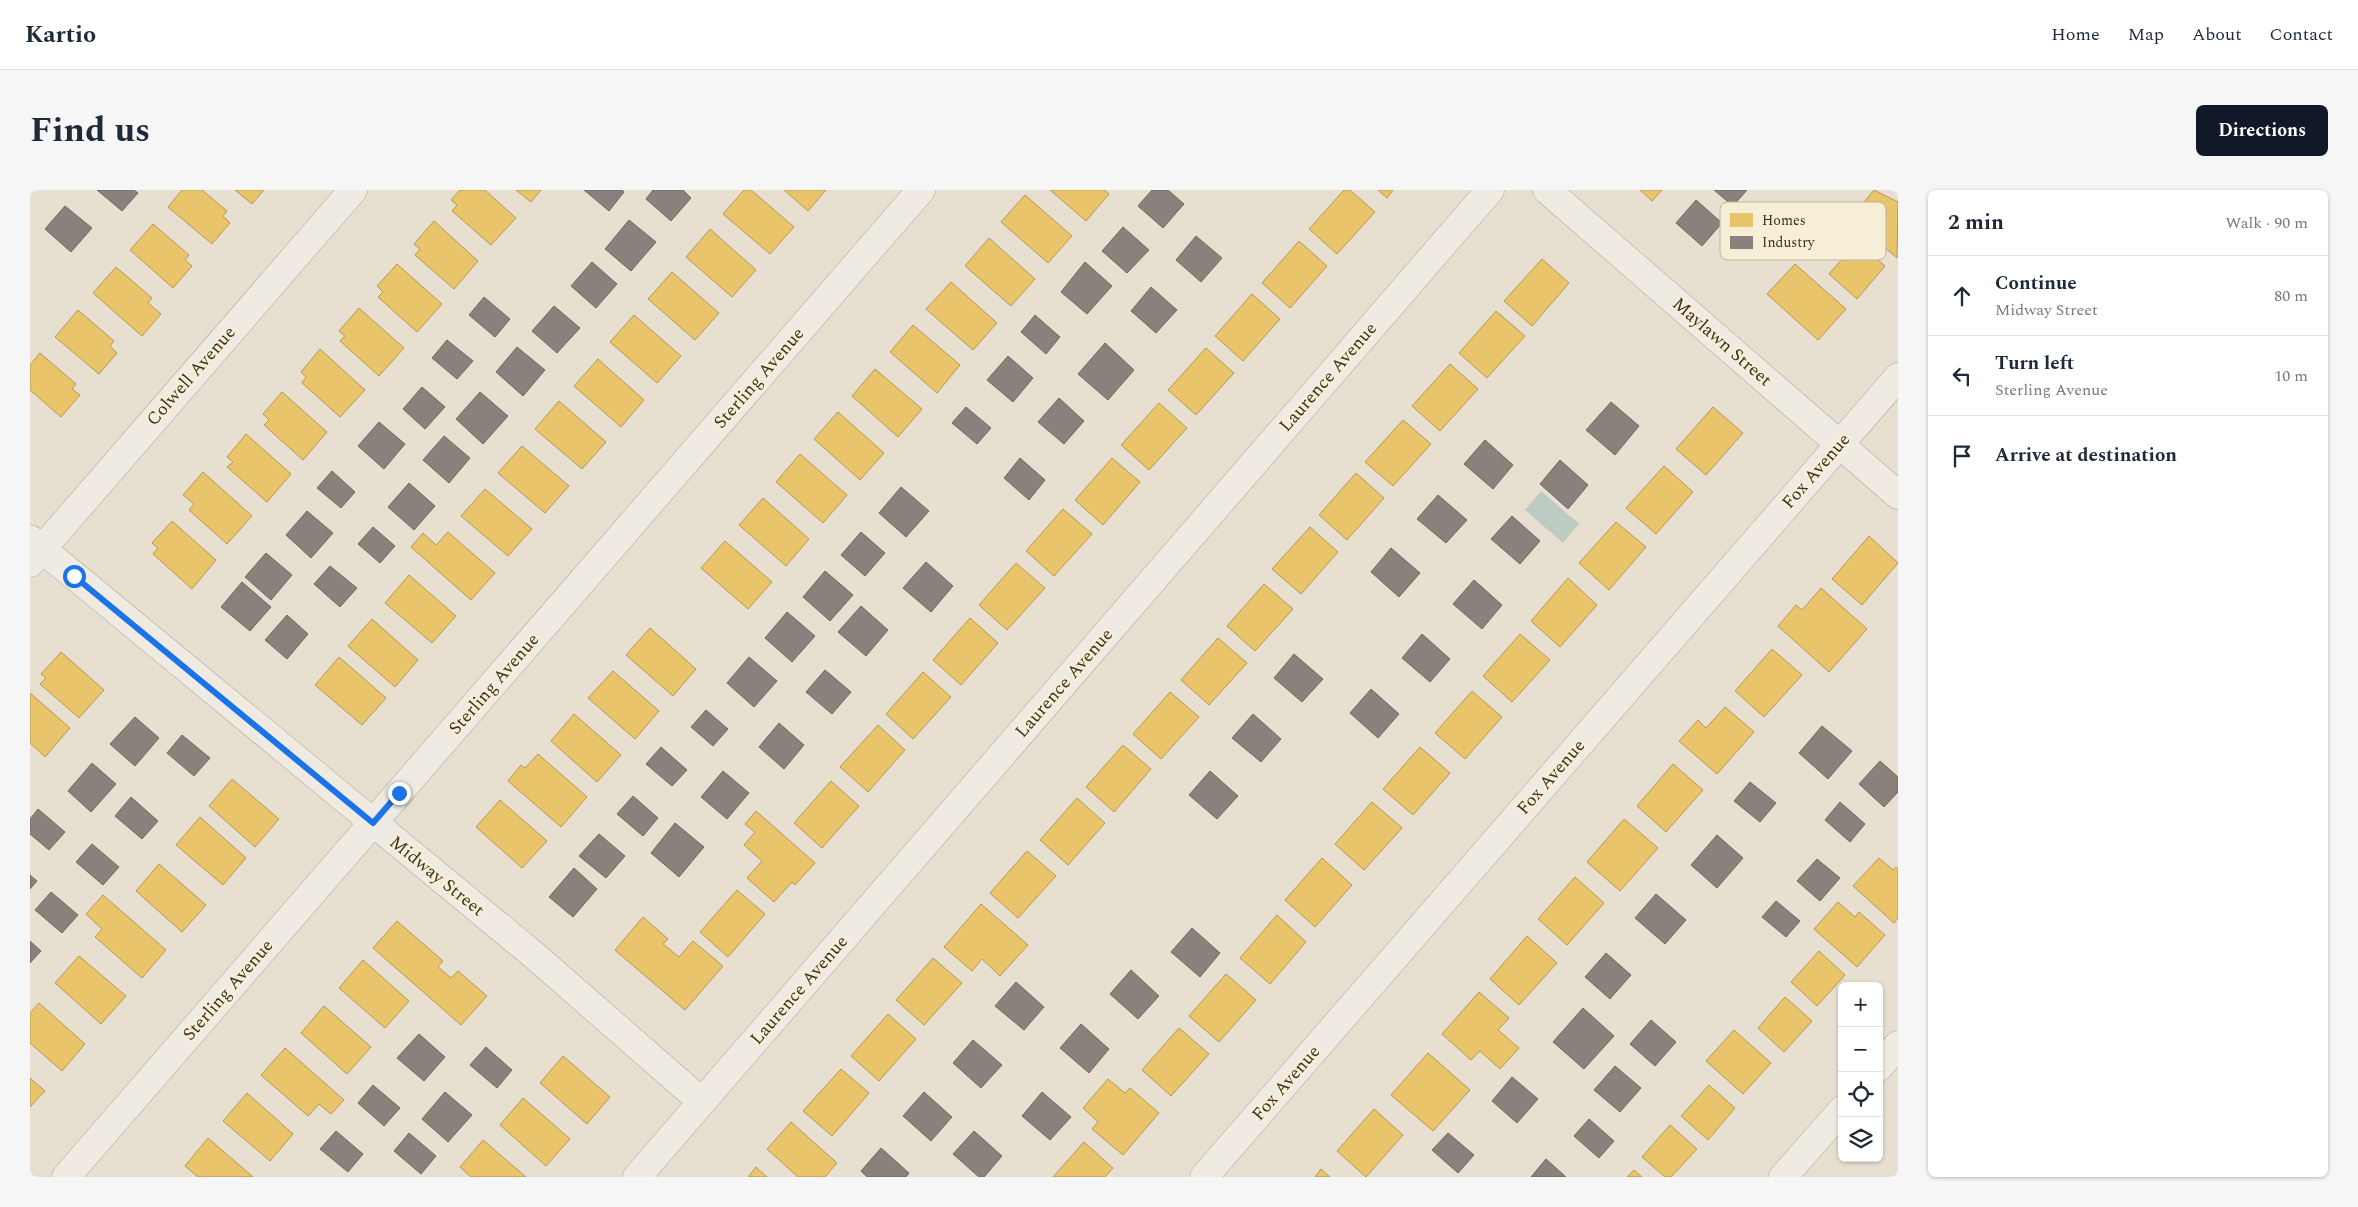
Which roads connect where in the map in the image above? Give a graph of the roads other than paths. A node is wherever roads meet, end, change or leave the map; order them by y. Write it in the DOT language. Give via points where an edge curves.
graph roads {
  1 [pos="353,190"];
  2 [pos="921,190"];
  3 [pos="1490,190"];
  4 [pos="1547,190"];
  5 [pos="1898,377"];
  6 [pos="1840,444"];
  7 [pos="1898,495"];
  8 [pos="34,550"];
  9 [pos="373,823"];
  10 [pos="1898,1045"];
  11 [pos="1883,1062"];
  12 [pos="702,1102"];
  13 [pos="1838,1115"];
  14 [pos="66,1177"];
  15 [pos="637,1177"];
  16 [pos="1204,1177"];
  17 [pos="1783,1177"];
  1 -- 8 [label="street, Colwell Avenue"];
  2 -- 9 [label="street, Sterling Avenue"];
  3 -- 12 [label="street, Laurence Avenue"];
  4 -- 6 [label="street, Maylawn Street"];
  5 -- 6 [label="street, Fox Avenue"];
  6 -- 7 [label="street, Maylawn Street"];
  6 -- 16 [label="street, Fox Avenue"];
  8 -- 9 [label="street, Midway Street"];
  9 -- 12 [label="street, Midway Street" via="535,956"];
  9 -- 14 [label="street, Sterling Avenue"];
  10 -- 11 [label="street"];
  12 -- 15 [label="street, Laurence Avenue"];
  13 -- 17 [label="street"];
}
